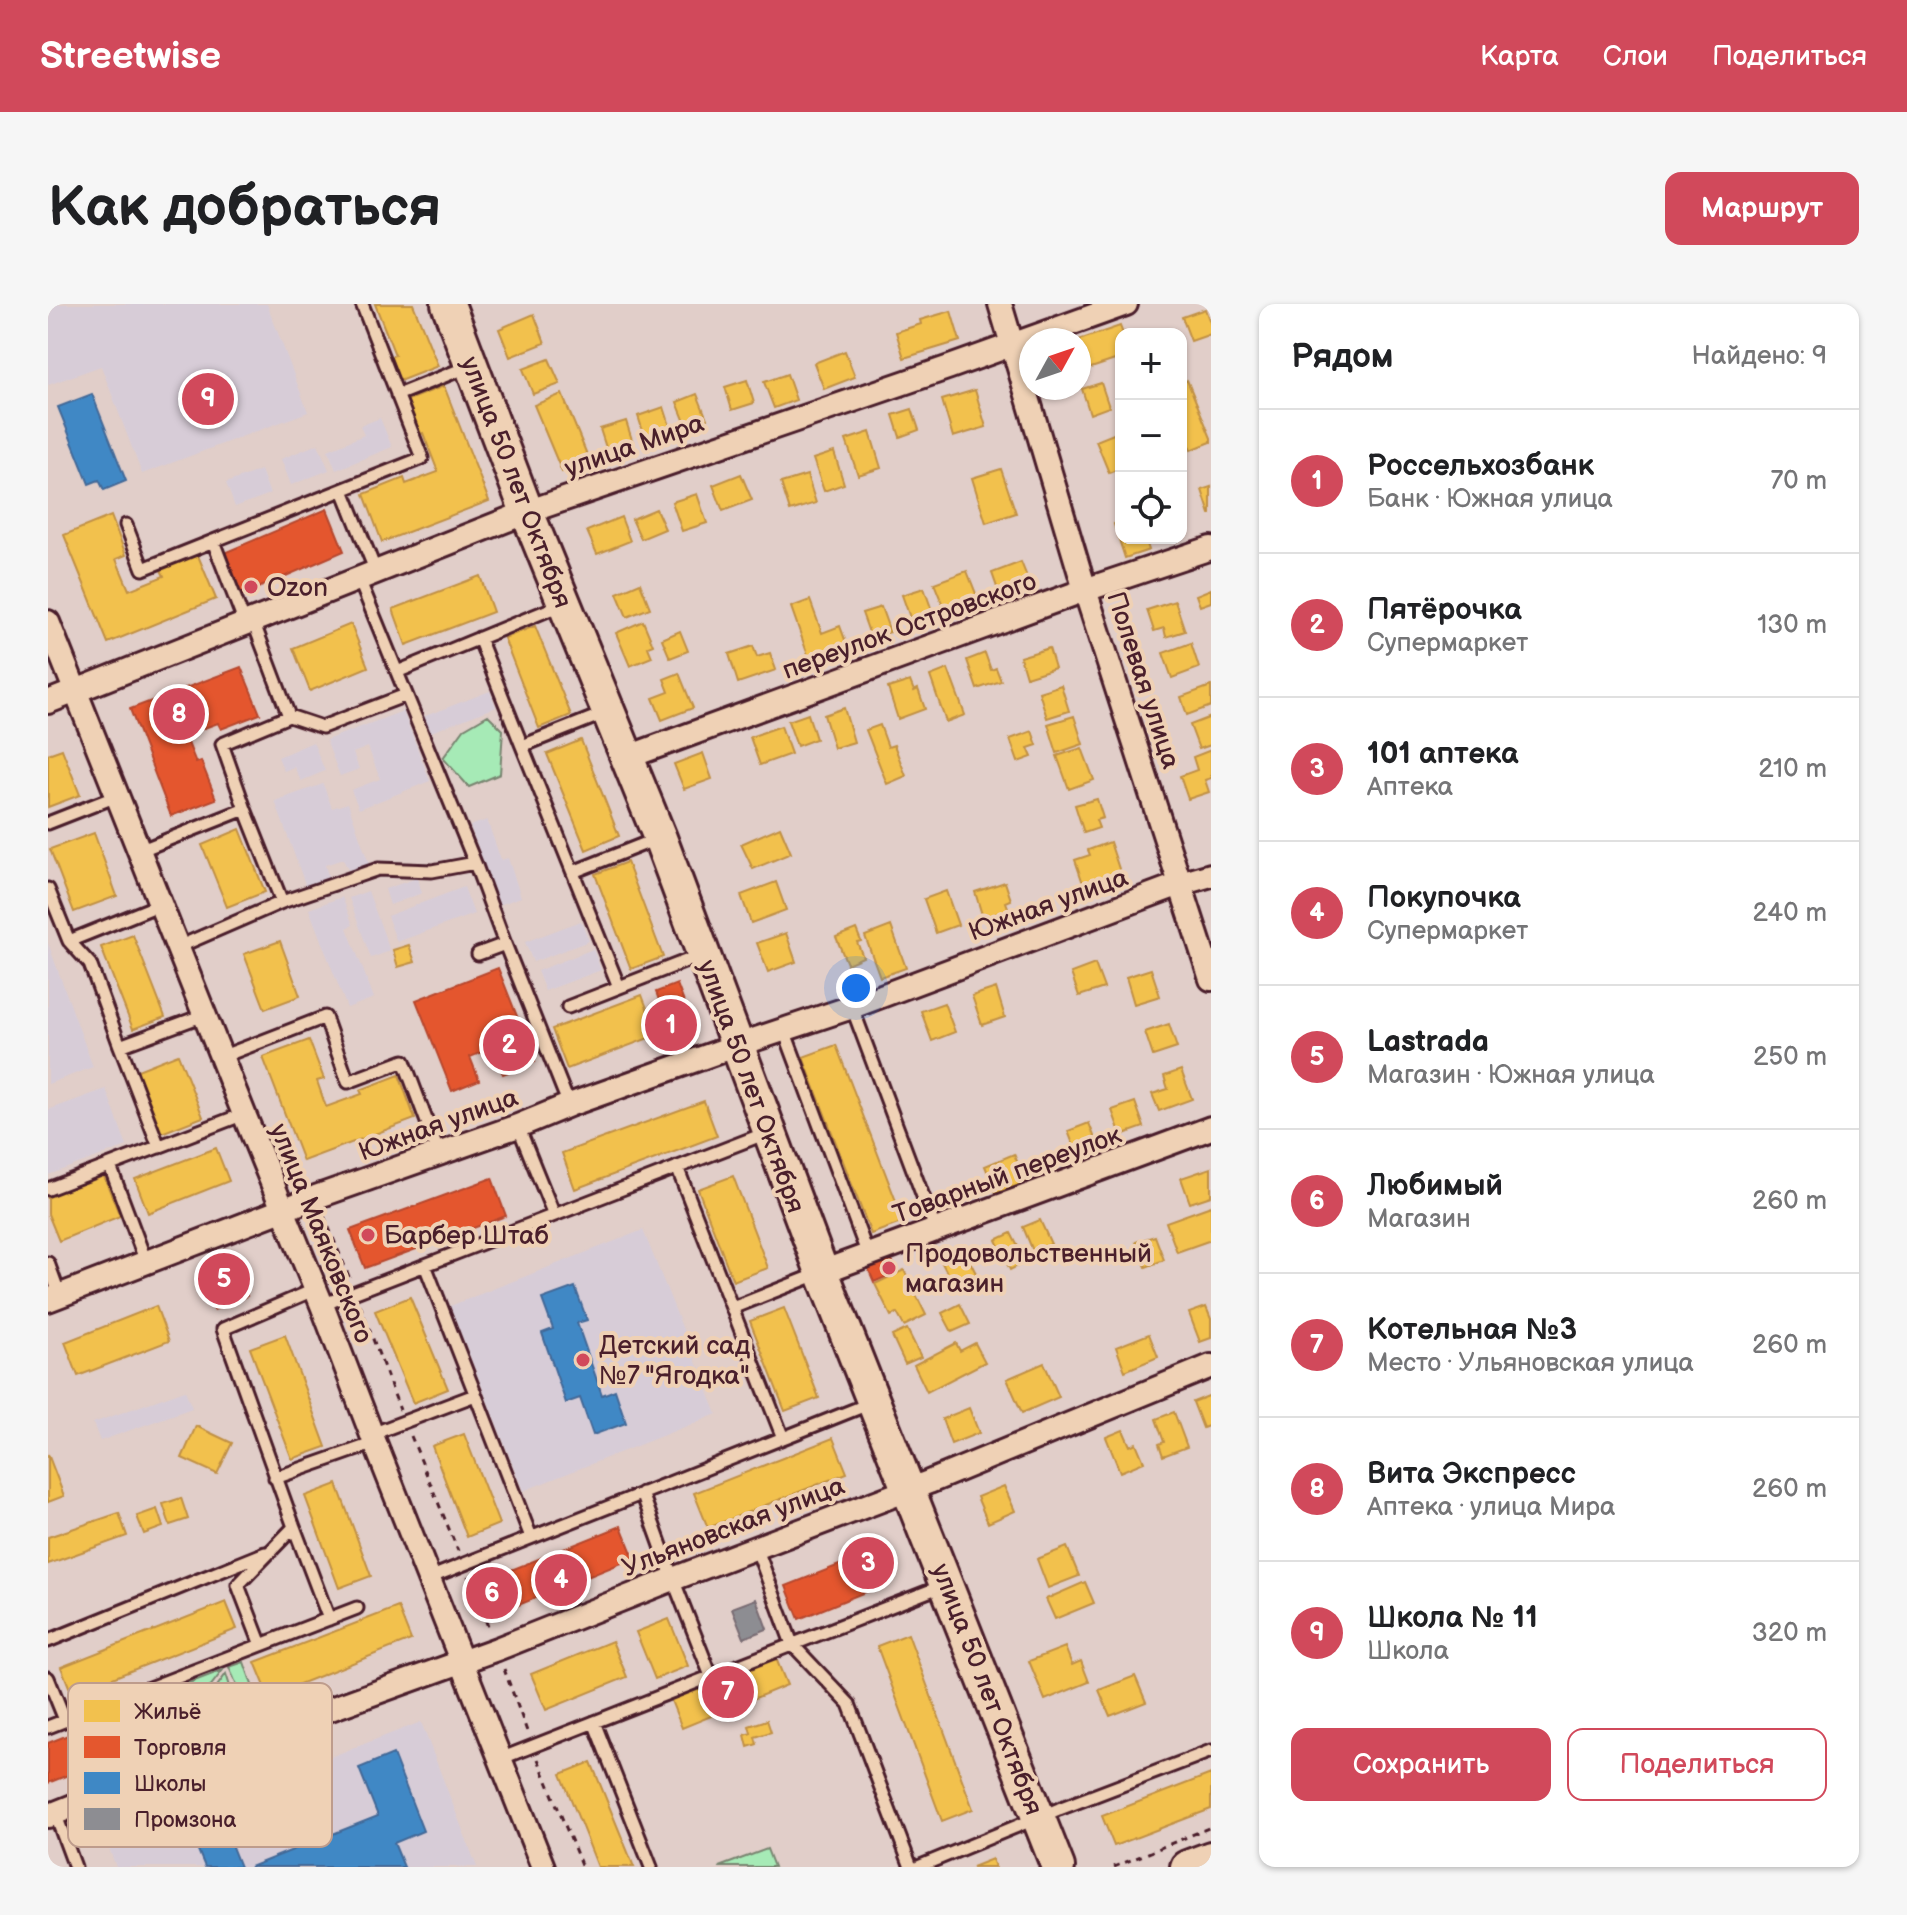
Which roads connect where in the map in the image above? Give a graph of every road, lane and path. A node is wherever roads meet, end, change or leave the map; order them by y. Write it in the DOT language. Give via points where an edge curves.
graph roads {
  1 [pos="362,304"];
  2 [pos="448,304"];
  3 [pos="1000,304"];
  4 [pos="1126,304"];
  5 [pos="1012,345"];
  6 [pos="471,365"];
  7 [pos="397,395"];
  8 [pos="343,490"];
  9 [pos="527,512"];
  10 [pos="126,525"];
  11 [pos="213,541"];
  12 [pos="1211,548"];
  13 [pos="368,575"];
  14 [pos="1085,590"];
  15 [pos="564,604"];
  16 [pos="48,622"];
  17 [pos="249,622"];
  18 [pos="479,638"];
  19 [pos="397,672"];
  20 [pos="76,691"];
  21 [pos="406,695"];
  22 [pos="48,702"];
  23 [pos="609,711"];
  24 [pos="289,716"];
  25 [pos="522,746"];
  26 [pos="628,757"];
  27 [pos="117,796"];
  28 [pos="245,809"];
  29 [pos="48,823"];
  30 [pos="660,838"];
  31 [pos="139,851"];
  32 [pos="475,863"];
  33 [pos="573,872"];
  34 [pos="1211,875"];
  35 [pos="1180,884"];
  36 [pos="48,889"];
  37 [pos="282,902"];
  38 [pos="161,904"];
  39 [pos="69,941"];
  40 [pos="505,944"];
  41 [pos="178,947"];
  42 [pos="478,954"];
  43 [pos="704,954"];
  44 [pos="1211,979"];
  45 [pos="619,987"];
  46 [pos="568,1007"];
  47 [pos="852,1007"];
  48 [pos="204,1015"];
  49 [pos="784,1030"];
  50 [pos="738,1045"];
  51 [pos="120,1046"];
  52 [pos="221,1057"];
  53 [pos="569,1105"];
  54 [pos="244,1114"];
  55 [pos="518,1126"];
  56 [pos="1211,1128"];
  57 [pos="769,1132"];
  58 [pos="159,1147"];
  59 [pos="439,1154"];
  60 [pos="110,1166"];
  61 [pos="677,1167"];
  62 [pos="48,1189"];
  63 [pos="316,1197"];
  64 [pos="283,1209"];
  65 [pos="554,1215"];
  66 [pos="936,1231"];
  67 [pos="868,1255"];
  68 [pos="146,1262"];
  69 [pos="48,1263"];
  70 [pos="425,1265"];
  71 [pos="822,1272"];
  72 [pos="355,1292"];
  73 [pos="319,1297"];
  74 [pos="54,1298"];
  75 [pos="732,1308"];
  76 [pos="1211,1366"];
  77 [pos="475,1395"];
  78 [pos="875,1402"];
  79 [pos="405,1421"];
  80 [pos="373,1438"];
  81 [pos="783,1438"];
  82 [pos="275,1478"];
  83 [pos="908,1489"];
  84 [pos="642,1493"];
  85 [pos="294,1527"];
  86 [pos="531,1537"];
  87 [pos="756,1547"];
  88 [pos="270,1551"];
  89 [pos="463,1564"];
  90 [pos="231,1567"];
  91 [pos="429,1578"];
  92 [pos="673,1579"];
  93 [pos="947,1584"];
  94 [pos="238,1585"];
  95 [pos="357,1608"];
  96 [pos="329,1619"];
  97 [pos="48,1641"];
  98 [pos="792,1644"];
  99 [pos="261,1645"];
  100 [pos="497,1649"];
  101 [pos="461,1662"];
  102 [pos="711,1676"];
  103 [pos="48,1678"];
  104 [pos="162,1683"];
  105 [pos="332,1709"];
  106 [pos="68,1719"];
  107 [pos="65,1720"];
  108 [pos="594,1722"];
  109 [pos="48,1727"];
  110 [pos="533,1746"];
  111 [pos="1211,1751"];
  112 [pos="500,1759"];
  113 [pos="52,1815"];
  114 [pos="1038,1818"];
  115 [pos="1211,1827"];
  116 [pos="1211,1858"];
  117 [pos="75,1867"];
  118 [pos="543,1867"];
  119 [pos="582,1867"];
  120 [pos="651,1867"];
  121 [pos="911,1867"];
  122 [pos="918,1867"];
  123 [pos="1058,1867"];
  124 [pos="1114,1867"];
  125 [pos="1187,1867"];
  1 -- 7 [label="lane"];
  2 -- 6 [label="main road, улица 50 лет Октября"];
  3 -- 5 [label="street, Полевая улица"];
  4 -- 5 [label="street, улица Мира"];
  5 -- 9 [label="street, улица Мира"];
  5 -- 14 [label="street, Полевая улица"];
  6 -- 7 [label="lane"];
  6 -- 9 [label="main road, улица 50 лет Октября"];
  7 -- 8 [label="lane" via="422,458"];
  8 -- 11 [label="lane"];
  8 -- 13 [label="lane"];
  9 -- 13 [label="street, улица Мира"];
  9 -- 15 [label="main road, улица 50 лет Октября"];
  10 -- 11 [label="lane" via="143,569"];
  11 -- 17 [label="lane"];
  12 -- 14 [label="street, переулок Островского"];
  13 -- 17 [label="street, улица Мира"];
  13 -- 19 [label="lane"];
  14 -- 26 [label="street, переулок Островского"];
  14 -- 35 [label="street, Полевая улица"];
  15 -- 18 [label="lane"];
  15 -- 23 [label="main road, улица 50 лет Октября"];
  16 -- 20 [label="street, улица Маяковского"];
  17 -- 20 [label="street, улица Мира"];
  17 -- 24 [label="lane"];
  18 -- 19 [label="lane"];
  18 -- 25 [label="lane"];
  19 -- 21 [label="lane"];
  20 -- 22 [label="street, улица Мира"];
  20 -- 27 [label="street, улица Маяковского"];
  21 -- 24 [label="lane" via="322,727"];
  21 -- 32 [label="lane"];
  23 -- 25 [label="lane"];
  23 -- 26 [label="main road, улица 50 лет Октября"];
  24 -- 28 [label="lane" via="222,744"];
  25 -- 33 [label="lane"];
  26 -- 30 [label="main road, улица 50 лет Октября"];
  27 -- 29 [label="lane"];
  27 -- 31 [label="street, улица Маяковского"];
  28 -- 31 [label="lane"];
  28 -- 37 [label="lane"];
  30 -- 33 [label="lane"];
  30 -- 43 [label="main road, улица 50 лет Октября"];
  31 -- 38 [label="street, улица Маяковского"];
  32 -- 37 [label="lane" via="432,871 378,869"];
  32 -- 40 [label="lane"];
  33 -- 45 [label="lane"];
  34 -- 35 [label="street, Южная улица"];
  35 -- 44 [label="street, Полевая улица"];
  35 -- 47 [label="street, Южная улица"];
  36 -- 39 [label="lane"];
  37 -- 41 [label="lane"];
  38 -- 39 [label="lane"];
  38 -- 41 [label="street, улица Маяковского"];
  39 -- 51 [label="lane" via="90,964"];
  40 -- 42 [label="lane"];
  40 -- 53 [label="lane"];
  41 -- 48 [label="street, улица Маяковского"];
  43 -- 45 [label="lane"];
  43 -- 50 [label="main road, улица 50 лет Октября"];
  45 -- 46 [label="lane"];
  47 -- 49 [label="street, Южная улица"];
  47 -- 66 [label="lane"];
  48 -- 51 [label="lane"];
  48 -- 52 [label="street, улица Маяковского"];
  49 -- 50 [label="street, Южная улица"];
  49 -- 67 [label="lane"];
  50 -- 53 [label="street, Южная улица"];
  50 -- 57 [label="main road, улица 50 лет Октября"];
  51 -- 58 [label="lane"];
  52 -- 54 [label="street, улица Маяковского"];
  52 -- 59 [label="lane" via="325,1017 348,1082 404,1061"];
  53 -- 55 [label="street, Южная улица"];
  54 -- 58 [label="lane"];
  54 -- 64 [label="street, улица Маяковского"];
  55 -- 59 [label="street, Южная улица"];
  55 -- 65 [label="lane"];
  56 -- 66 [label="street, Товарный переулок"];
  57 -- 61 [label="lane"];
  57 -- 71 [label="main road, улица 50 лет Октября"];
  58 -- 60 [label="lane"];
  59 -- 63 [label="street, Южная улица"];
  60 -- 62 [label="lane"];
  60 -- 68 [label="lane"];
  61 -- 65 [label="lane"];
  61 -- 75 [label="lane"];
  63 -- 64 [label="street, Южная улица"];
  63 -- 72 [label="path"];
  64 -- 68 [label="street, Южная улица"];
  64 -- 73 [label="street, улица Маяковского"];
  65 -- 70 [label="lane"];
  66 -- 67 [label="street, Товарный переулок"];
  67 -- 71 [label="street, Товарный переулок"];
  68 -- 74 [label="street, Южная улица"];
  69 -- 74 [label="lane"];
  70 -- 72 [label="lane"];
  70 -- 77 [label="lane"];
  71 -- 75 [label="lane"];
  71 -- 78 [label="main road, улица 50 лет Октября"];
  72 -- 73 [label="lane"];
  72 -- 79 [label="path"];
  73 -- 80 [label="street, улица Маяковского"];
  73 -- 82 [label="lane" via="223,1329"];
  75 -- 81 [label="lane"];
  76 -- 83 [label="street, Ульяновская улица"];
  77 -- 79 [label="lane"];
  77 -- 86 [label="lane"];
  78 -- 81 [label="lane"];
  78 -- 83 [label="main road, улица 50 лет Октября"];
  79 -- 80 [label="lane"];
  79 -- 89 [label="path"];
  80 -- 82 [label="lane"];
  80 -- 91 [label="street, улица Маяковского"];
  81 -- 84 [label="lane"];
  82 -- 85 [label="lane"];
  83 -- 87 [label="street, Ульяновская улица"];
  83 -- 93 [label="main road, улица 50 лет Октября"];
  84 -- 86 [label="lane"];
  84 -- 92 [label="lane"];
  85 -- 88 [label="lane"];
  85 -- 96 [label="lane"];
  86 -- 89 [label="lane"];
  87 -- 92 [label="street, Ульяновская улица"];
  87 -- 98 [label="lane"];
  88 -- 90 [label="lane"];
  88 -- 94 [label="lane"];
  89 -- 91 [label="lane"];
  89 -- 100 [label="path"];
  90 -- 94 [label="lane"];
  90 -- 97 [label="lane"];
  91 -- 101 [label="street, улица Маяковского"];
  92 -- 100 [label="street, Ульяновская улица"];
  92 -- 102 [label="lane"];
  93 -- 98 [label="lane"];
  93 -- 114 [label="main road, улица 50 лет Октября"];
  94 -- 99 [label="lane"];
  95 -- 96 [label="lane"];
  96 -- 99 [label="lane"];
  98 -- 102 [label="lane"];
  98 -- 121 [label="lane" via="849,1704"];
  99 -- 104 [label="lane"];
  100 -- 101 [label="street, Ульяновская улица"];
  100 -- 110 [label="path"];
  101 -- 105 [label="street, Ульяновская улица"];
  101 -- 112 [label="street, улица Маяковского"];
  102 -- 108 [label="lane"];
  103 -- 107 [label="lane"];
  106 -- 107 [label="lane"];
  107 -- 109 [label="lane"];
  108 -- 110 [label="lane"];
  108 -- 120 [label="lane"];
  110 -- 112 [label="lane"];
  110 -- 119 [label="path"];
  111 -- 114 [label="lane"];
  112 -- 118 [label="street, улица Маяковского"];
  113 -- 117 [label="lane"];
  114 -- 122 [label="lane"];
  114 -- 123 [label="main road, улица 50 лет Октября"];
  115 -- 124 [label="path"];
  116 -- 125 [label="main road"];
}
